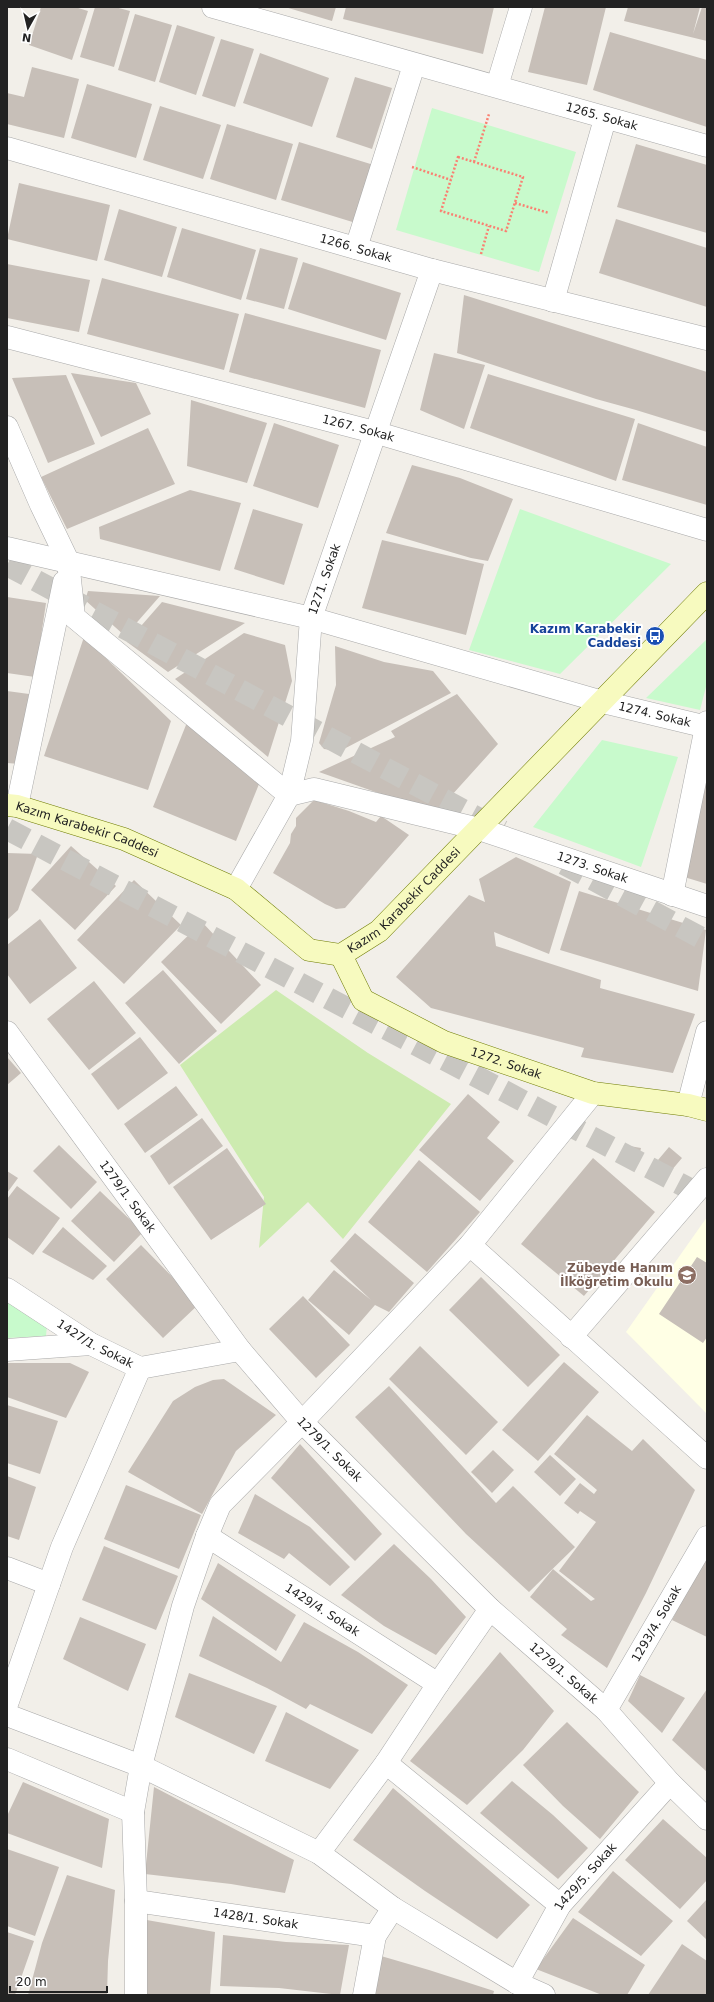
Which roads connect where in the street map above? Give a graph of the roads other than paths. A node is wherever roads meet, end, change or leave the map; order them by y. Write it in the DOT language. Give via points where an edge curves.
graph roads {
  1 [pos="213,7"];
  2 [pos="522,7"];
  3 [pos="414,65"];
  4 [pos="497,86"];
  5 [pos="606,119"];
  6 [pos="707,146"];
  7 [pos="7,148"];
  8 [pos="356,248"];
  9 [pos="432,270"];
  10 [pos="553,301"];
  11 [pos="7,337"];
  12 [pos="707,339"];
  13 [pos="7,427"];
  14 [pos="374,432"];
  15 [pos="707,530"];
  16 [pos="7,548"];
  17 [pos="68,561"];
  18 [pos="707,593"];
  19 [pos="311,618"];
  20 [pos="603,702"];
  21 [pos="707,725"];
  22 [pos="289,795"];
  23 [pos="12,806"];
  24 [pos="479,829"];
  25 [pos="236,888"];
  26 [pos="672,895"];
  27 [pos="707,906"];
  28 [pos="341,955"];
  29 [pos="7,1032"];
  30 [pos="707,1032"];
  31 [pos="593,1093"];
  32 [pos="698,1108"];
  33 [pos="707,1179"];
  34 [pos="470,1245"];
  35 [pos="7,1289"];
  36 [pos="571,1337"];
  37 [pos="91,1344"];
  38 [pos="7,1350"];
  39 [pos="240,1350"];
  40 [pos="140,1368"];
  41 [pos="302,1422"];
  42 [pos="707,1458"];
  43 [pos="207,1536"];
  44 [pos="707,1537"];
  45 [pos="7,1568"];
  46 [pos="49,1584"];
  47 [pos="490,1609"];
  48 [pos="438,1684"];
  49 [pos="7,1704"];
  50 [pos="606,1710"];
  51 [pos="7,1715"];
  52 [pos="7,1759"];
  53 [pos="386,1763"];
  54 [pos="141,1766"];
  55 [pos="670,1783"];
  56 [pos="133,1812"];
  57 [pos="707,1819"];
  58 [pos="320,1853"];
  59 [pos="136,1901"];
  60 [pos="560,1905"];
  61 [pos="393,1908"];
  62 [pos="375,1936"];
  63 [pos="517,1983"];
  64 [pos="136,1995"];
  65 [pos="364,1995"];
  66 [pos="544,1995"];
  1 -- 3 [label="street, 1265. Sokak"];
  2 -- 4 [label="street"];
  3 -- 4 [label="street, 1265. Sokak"];
  3 -- 8 [label="street"];
  4 -- 5 [label="street, 1265. Sokak"];
  5 -- 6 [label="street, 1265. Sokak"];
  5 -- 10 [label="street"];
  7 -- 8 [label="street, 1266. Sokak"];
  8 -- 9 [label="street, 1266. Sokak"];
  9 -- 10 [label="street, 1266. Sokak"];
  9 -- 14 [label="street, 1271. Sokak"];
  10 -- 12 [label="street, 1266. Sokak"];
  11 -- 14 [label="street, 1267. Sokak"];
  13 -- 17 [label="street"];
  14 -- 15 [label="street, 1267. Sokak"];
  14 -- 19 [label="street, 1271. Sokak"];
  16 -- 17 [label="street, 1274. Sokak"];
  17 -- 19 [label="street, 1274. Sokak"];
  17 -- 22 [label="street" via="74,617"];
  17 -- 23 [label="street"];
  18 -- 20 [label="main road, Kazım Karabekir Caddesi"];
  19 -- 20 [label="street, 1274. Sokak"];
  19 -- 22 [label="street, 1271. Sokak" via="302,741"];
  20 -- 21 [label="street, 1274. Sokak"];
  20 -- 24 [label="main road, Kazım Karabekir Caddesi"];
  21 -- 26 [label="street"];
  22 -- 24 [label="street, 1273. Sokak" via="314,789"];
  22 -- 25 [label="street, 1271. Sokak"];
  23 -- 25 [label="main road, Kazım Karabekir Caddesi" via="124,839"];
  24 -- 26 [label="street, 1273. Sokak"];
  24 -- 28 [label="main road, Kazım Karabekir Caddesi" via="379,931"];
  25 -- 28 [label="main road, Kazım Karabekir Caddesi" via="309,950"];
  26 -- 27 [label="street, 1273. Sokak"];
  28 -- 31 [label="main road, 1272. Sokak" via="363,1000 444,1042"];
  29 -- 39 [label="street, 1279/1. Sokak"];
  30 -- 32 [label="street"];
  31 -- 32 [label="main road, 1272. Sokak"];
  31 -- 34 [label="street"];
  33 -- 36 [label="street"];
  34 -- 36 [label="street"];
  34 -- 41 [label="street"];
  35 -- 37 [label="street, 1427/1. Sokak"];
  36 -- 42 [label="street"];
  37 -- 38 [label="street"];
  37 -- 40 [label="street, 1427/1. Sokak"];
  39 -- 40 [label="street, 1427/1. Sokak"];
  39 -- 41 [label="street, 1279/1. Sokak"];
  40 -- 46 [label="street" via="62,1547"];
  41 -- 43 [label="street" via="220,1505"];
  41 -- 47 [label="street, 1279/1. Sokak"];
  43 -- 48 [label="street, 1429/4. Sokak"];
  43 -- 54 [label="street" via="184,1606"];
  44 -- 50 [label="street, 1293/4. Sokak"];
  45 -- 46 [label="street"];
  46 -- 49 [label="street"];
  47 -- 48 [label="street"];
  47 -- 50 [label="street, 1279/1. Sokak"];
  48 -- 53 [label="street"];
  50 -- 55 [label="street, 1279/1. Sokak"];
  51 -- 54 [label="street"];
  52 -- 56 [label="street"];
  53 -- 58 [label="street"];
  53 -- 60 [label="street"];
  54 -- 56 [label="street"];
  54 -- 58 [label="street"];
  55 -- 57 [label="street, 1279/1. Sokak"];
  55 -- 60 [label="street, 1429/5. Sokak"];
  56 -- 59 [label="street"];
  58 -- 61 [label="street"];
  59 -- 62 [label="street, 1428/1. Sokak"];
  59 -- 64 [label="street"];
  60 -- 63 [label="street, 1429/5. Sokak"];
  61 -- 62 [label="street"];
  61 -- 63 [label="street"];
  62 -- 65 [label="street"];
  63 -- 66 [label="street"];
}
